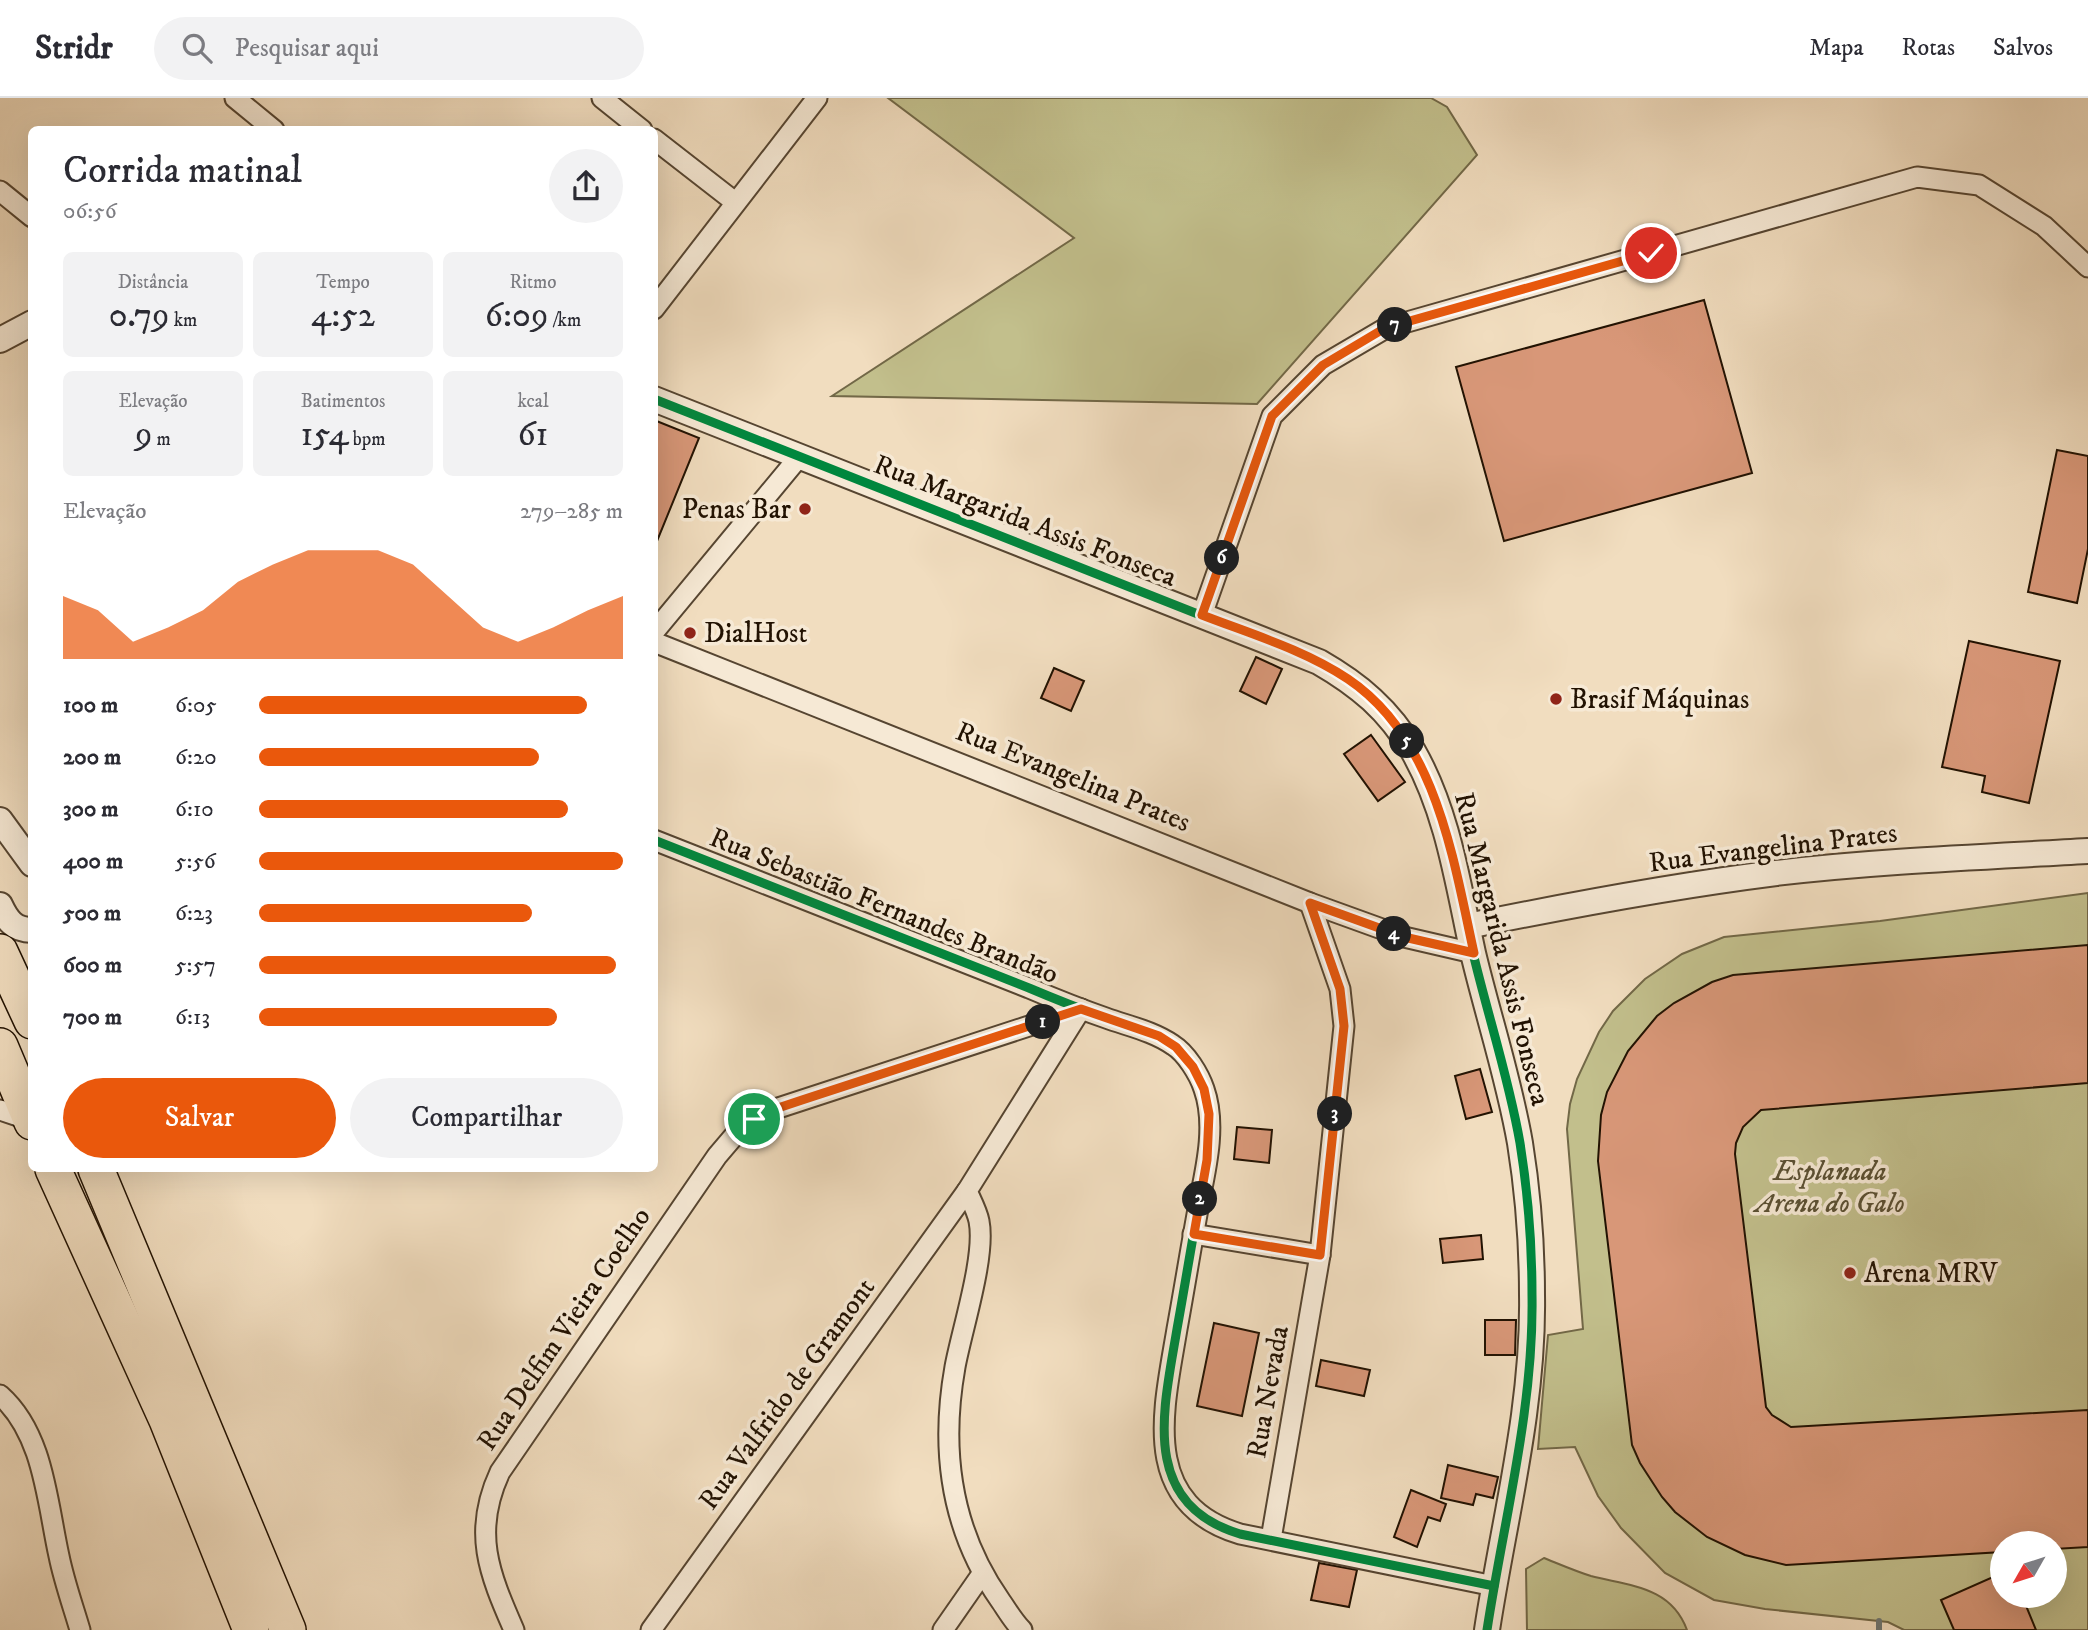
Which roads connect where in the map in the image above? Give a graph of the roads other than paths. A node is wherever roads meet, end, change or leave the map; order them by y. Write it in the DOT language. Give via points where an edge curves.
graph roads {
  1 [pos="235,98"];
  2 [pos="602,98"];
  3 [pos="817,98"];
  4 [pos="269,126"];
  5 [pos="637,126"];
  6 [pos="658,142"];
  7 [pos="0,191"];
  8 [pos="735,202"];
  9 [pos="28,214"];
  10 [pos="2088,267"];
  11 [pos="658,304"];
  12 [pos="28,325"];
  13 [pos="0,340"];
  14 [pos="658,401"];
  15 [pos="799,457"];
  16 [pos="1202,615"];
  17 [pos="658,627"];
  18 [pos="658,644"];
  19 [pos="0,820"];
  20 [pos="658,842"];
  21 [pos="2088,851"];
  22 [pos="28,858"];
  23 [pos="1310,903"];
  24 [pos="0,905"];
  25 [pos="1468,926"];
  26 [pos="28,930"];
  27 [pos="0,952"];
  28 [pos="1474,953"];
  29 [pos="1081,1009"];
  30 [pos="28,1012"];
  31 [pos="0,1046"];
  32 [pos="21,1117"];
  33 [pos="54,1172"];
  34 [pos="97,1172"];
  35 [pos="967,1191"];
  36 [pos="1194,1234"];
  37 [pos="1320,1255"];
  38 [pos="0,1395"];
  39 [pos="1271,1539"];
  40 [pos="982,1574"];
  41 [pos="1494,1586"];
  42 [pos="80,1630"];
  43 [pos="251,1630"];
  44 [pos="288,1630"];
  45 [pos="514,1630"];
  46 [pos="651,1630"];
  47 [pos="943,1630"];
  48 [pos="1022,1630"];
  49 [pos="1488,1630"];
  1 -- 4 [label="street"];
  2 -- 5 [label="street"];
  3 -- 8 [label="street"];
  6 -- 8 [label="street"];
  7 -- 9 [label="street"];
  8 -- 11 [label="street"];
  10 -- 16 [label="street" via="2045,226 1979,185 1917,177 1385,328 1323,365 1272,416"];
  12 -- 13 [label="street"];
  14 -- 15 [label="street, Rua Margarida Assis Fonseca"];
  15 -- 16 [label="street, Rua Margarida Assis Fonseca"];
  15 -- 17 [label="street"];
  16 -- 25 [label="street, Rua Margarida Assis Fonseca" via="1319,662 1358,686 1388,716 1426,776"];
  18 -- 23 [label="street, Rua Evangelina Prates"];
  19 -- 22 [label="street"];
  20 -- 29 [label="street, Rua Sebastião Fernandes Brandão"];
  21 -- 25 [label="street, Rua Evangelina Prates" via="1776,873 1576,903"];
  23 -- 28 [label="street, Rua Evangelina Prates" via="1404,937"];
  23 -- 37 [label="street, Rua Nevada" via="1340,989 1344,1026"];
  24 -- 26 [label="street" via="12,924"];
  25 -- 28 [label="street, Rua Margarida Assis Fonseca"];
  27 -- 30 [label="highway"];
  28 -- 41 [label="street, Rua Margarida Assis Fonseca" via="1520,1143 1532,1296 1522,1433"];
  29 -- 35 [label="street, Rua Valfrido de Gramont"];
  29 -- 36 [label="street, Rua Sebastião Fernandes Brandão" via="1159,1036 1193,1067 1209,1114 1207,1160"];
  29 -- 45 [label="street, Rua Delfim Vieira Coelho" via="766,1112 740,1129 652,1248 500,1472 484,1523 486,1548"];
  31 -- 32 [label="highway"];
  33 -- 43 [label="highway" via="167,1420"];
  34 -- 44 [label="highway"];
  35 -- 40 [label="street" via="979,1221 979,1252 955,1370 950,1475 963,1534"];
  35 -- 46 [label="street, Rua Valfrido de Gramont"];
  36 -- 37 [label="street"];
  36 -- 39 [label="street, Rua Sebastião Fernandes Brandão" via="1163,1409 1164,1456 1195,1511 1222,1528"];
  37 -- 39 [label="street, Rua Nevada"];
  38 -- 42 [label="street" via="24,1423 34,1447"];
  39 -- 41 [label="street, Rua Sebastião Fernandes Brandão"];
  40 -- 47 [label="street"];
  40 -- 48 [label="street"];
  41 -- 49 [label="street, Rua Margarida Assis Fonseca"];
}
